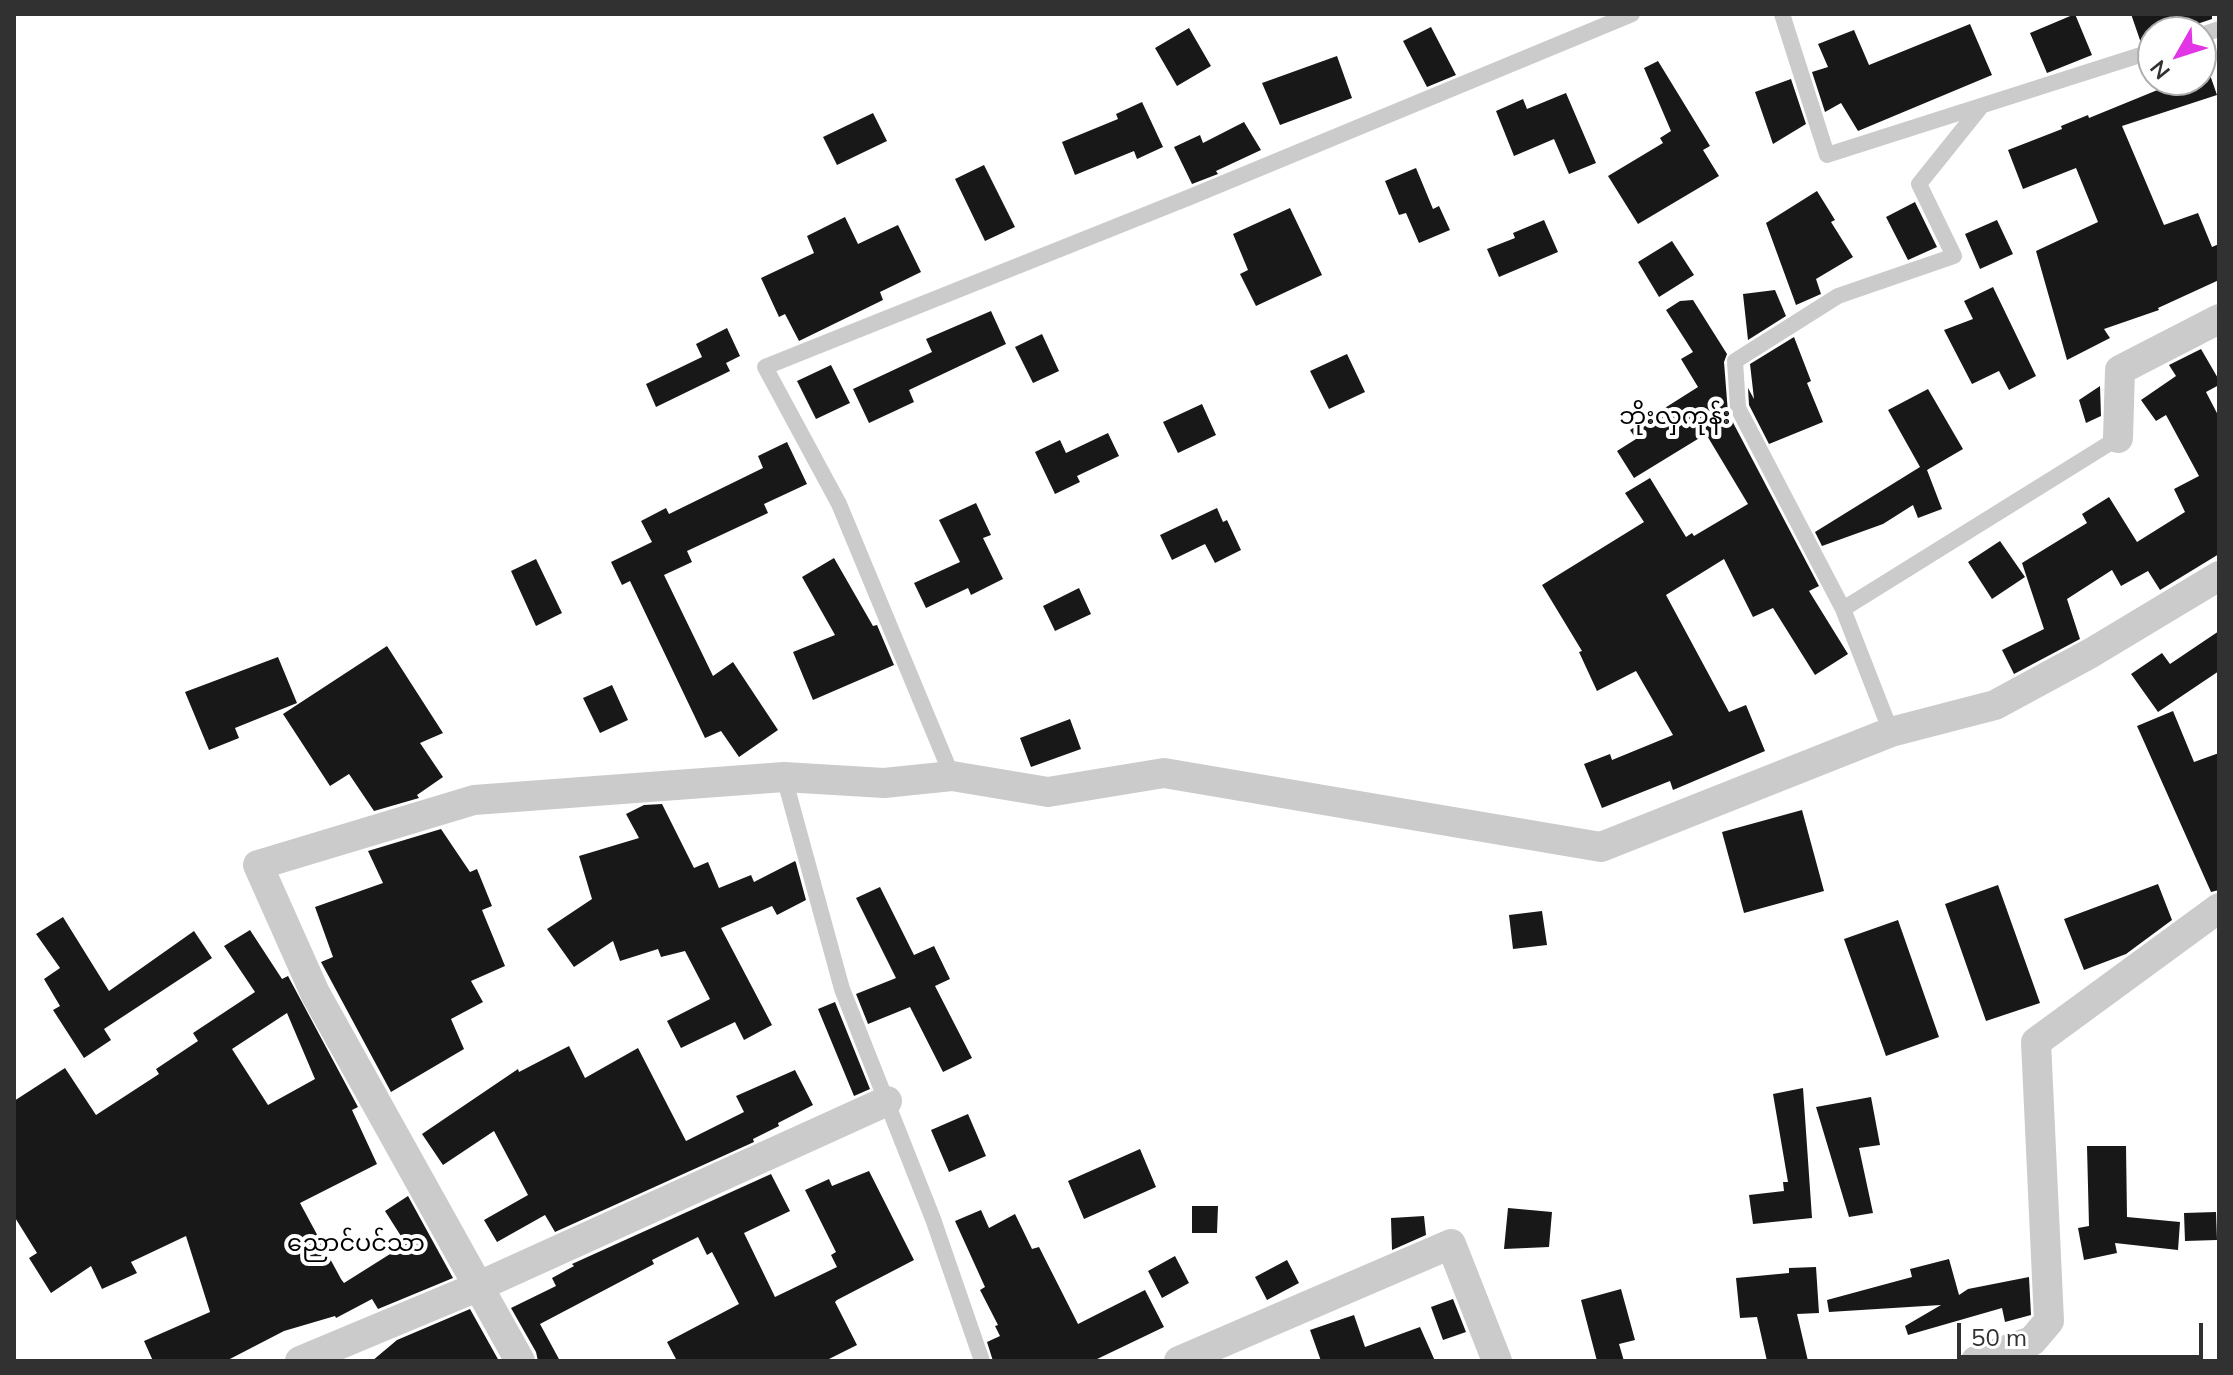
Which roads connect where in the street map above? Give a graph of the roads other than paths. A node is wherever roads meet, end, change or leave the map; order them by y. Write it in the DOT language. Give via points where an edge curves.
graph roads {
  1 [pos="1632,14"];
  2 [pos="1782,14"];
  3 [pos="2137,56"];
  4 [pos="1980,108"];
  5 [pos="2219,319"];
  6 [pos="2118,438"];
  7 [pos="2219,576"];
  8 [pos="1843,609"];
  9 [pos="1891,732"];
  10 [pos="952,776"];
  11 [pos="784,777"];
  12 [pos="2219,908"];
  13 [pos="887,1101"];
  14 [pos="477,1287"];
  15 [pos="300,1361"];
  16 [pos="520,1361"];
  17 [pos="982,1361"];
  18 [pos="1179,1361"];
  19 [pos="1497,1361"];
  20 [pos="1976,1361"];
  1 -- 10 [label="lane" via="765,367 839,504"];
  2 -- 4 [label="lane" via="1827,155"];
  3 -- 4 [label="lane"];
  4 -- 8 [label="lane" via="1919,184 1954,256 1838,296 1735,361 1738,408"];
  5 -- 6 [label="street" via="2120,370"];
  6 -- 8 [label="lane"];
  7 -- 9 [label="street" via="1995,705"];
  8 -- 9 [label="lane"];
  9 -- 10 [label="street" via="1601,847 1164,773 1048,792"];
  10 -- 11 [label="street" via="884,783"];
  11 -- 13 [label="lane" via="842,989"];
  11 -- 14 [label="street" via="474,800 258,865 315,993"];
  12 -- 20 [label="street" via="2036,1042 2049,1321 2032,1341"];
  13 -- 14 [label="street"];
  13 -- 17 [label="lane"];
  14 -- 15 [label="street"];
  14 -- 16 [label="street"];
  18 -- 19 [label="street" via="1451,1244"];
}
